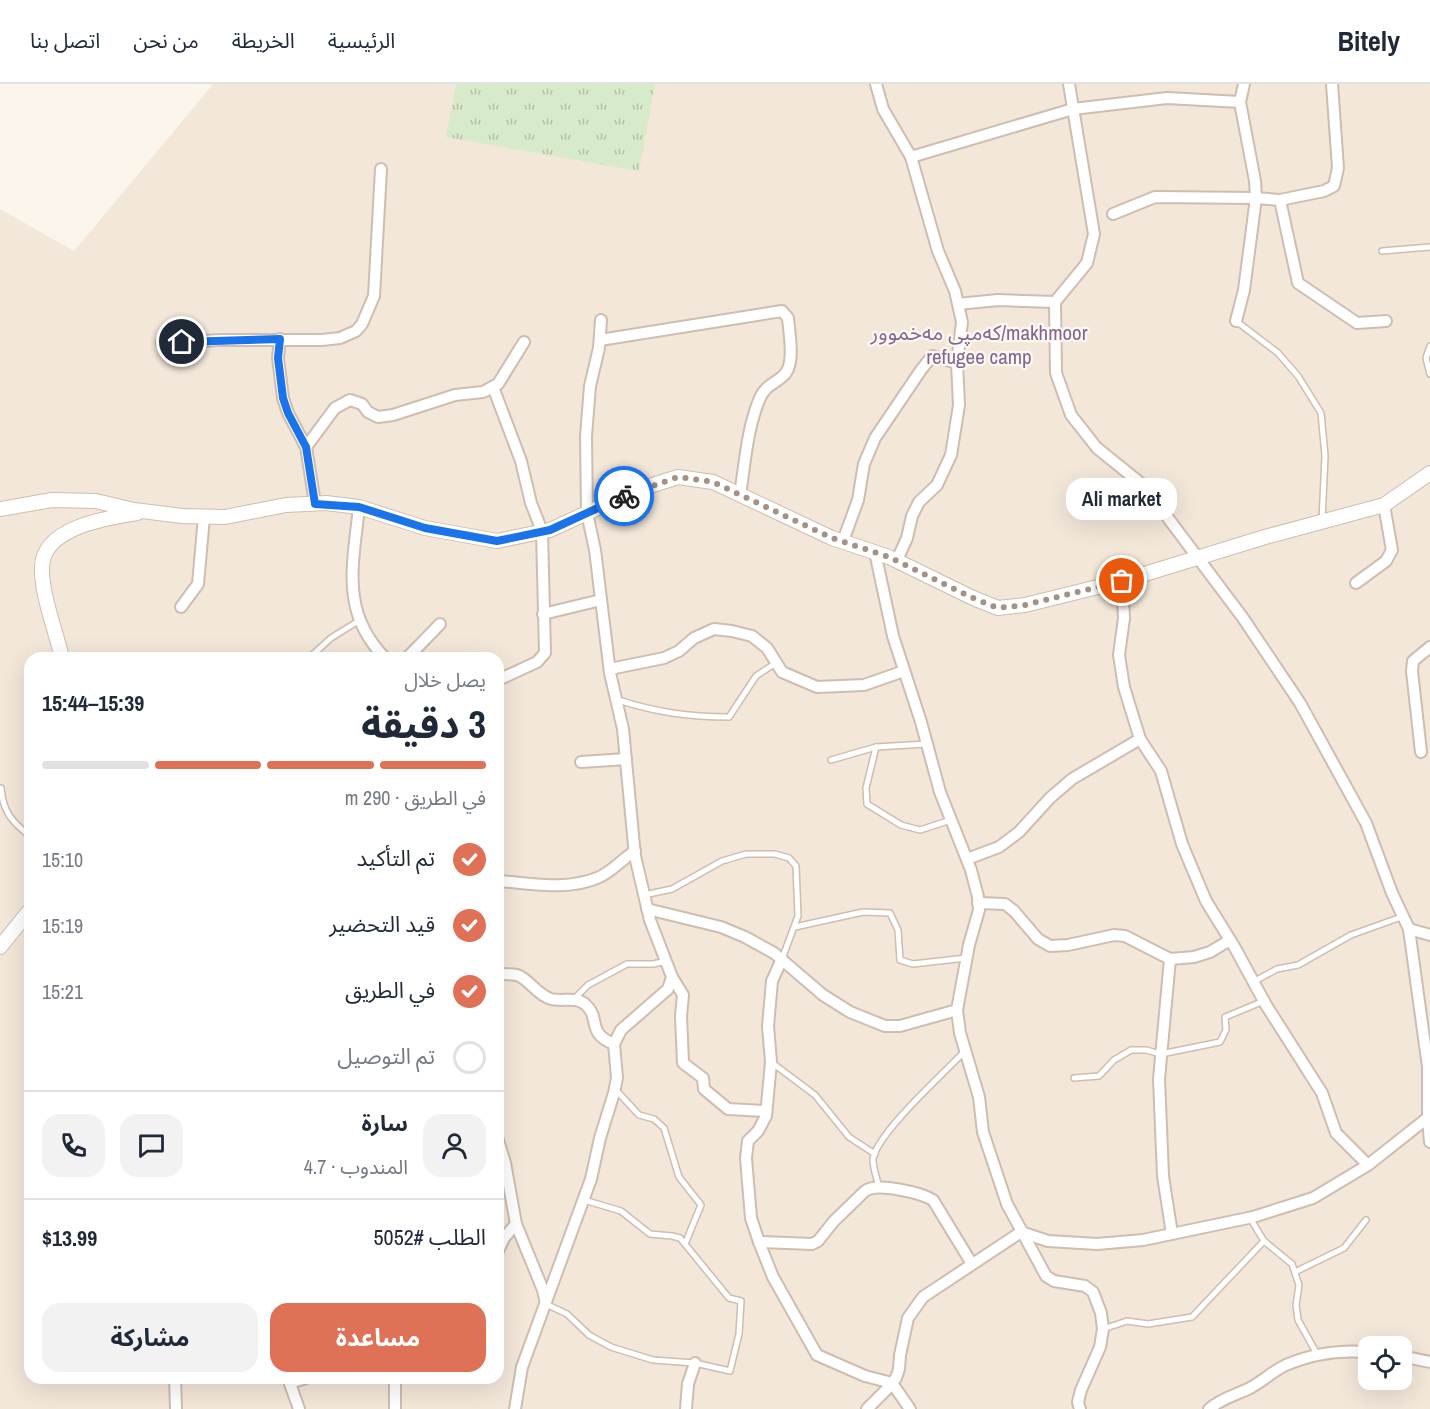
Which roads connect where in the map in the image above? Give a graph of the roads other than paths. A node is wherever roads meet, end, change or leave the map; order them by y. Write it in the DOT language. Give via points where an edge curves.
graph roads {
  1 [pos="876,84"];
  2 [pos="1069,84"];
  3 [pos="1244,84"];
  4 [pos="1332,84"];
  5 [pos="1240,102"];
  6 [pos="1073,109"];
  7 [pos="911,157"];
  8 [pos="381,169"];
  9 [pos="1256,198"];
  10 [pos="1281,200"];
  11 [pos="1113,214"];
  12 [pos="1430,247"];
  13 [pos="1382,251"];
  14 [pos="1055,302"];
  15 [pos="958,304"];
  16 [pos="601,320"];
  17 [pos="1236,321"];
  18 [pos="1386,321"];
  19 [pos="280,339"];
  20 [pos="600,340"];
  21 [pos="162,342"];
  22 [pos="524,342"];
  23 [pos="1430,346"];
  24 [pos="957,363"];
  25 [pos="1430,374"];
  26 [pos="494,387"];
  27 [pos="306,447"];
  28 [pos="1430,473"];
  29 [pos="740,495"];
  30 [pos="315,504"];
  31 [pos="1384,505"];
  32 [pos="359,507"];
  33 [pos="0,509"];
  34 [pos="145,512"];
  35 [pos="587,513"];
  36 [pos="204,517"];
  37 [pos="1322,522"];
  38 [pos="542,531"];
  39 [pos="843,542"];
  40 [pos="875,552"];
  41 [pos="1197,558"];
  42 [pos="897,560"];
  43 [pos="1122,581"];
  44 [pos="1356,583"];
  45 [pos="601,600"];
  46 [pos="181,608"];
  47 [pos="543,614"];
  48 [pos="360,620"];
  49 [pos="440,624"];
  50 [pos="1430,647"];
  51 [pos="60,652"];
  52 [pos="316,652"];
  53 [pos="379,652"];
  54 [pos="412,652"];
  55 [pos="777,663"];
  56 [pos="610,669"];
  57 [pos="904,670"];
  58 [pos="504,677"];
  59 [pos="616,699"];
  60 [pos="1140,739"];
  61 [pos="1425,740"];
  62 [pos="927,743"];
  63 [pos="876,747"];
  64 [pos="1421,752"];
  65 [pos="626,759"];
  66 [pos="831,760"];
  67 [pos="581,762"];
  68 [pos="1,788"];
  69 [pos="951,820"];
  70 [pos="24,831"];
  71 [pos="635,851"];
  72 [pos="967,859"];
  73 [pos="504,882"];
  74 [pos="644,895"];
  75 [pos="978,903"];
  76 [pos="647,909"];
  77 [pos="1404,916"];
  78 [pos="24,917"];
  79 [pos="795,927"];
  80 [pos="1409,930"];
  81 [pos="1430,935"];
  82 [pos="1230,940"];
  83 [pos="0,947"];
  84 [pos="966,958"];
  85 [pos="1170,958"];
  86 [pos="783,960"];
  87 [pos="667,961"];
  88 [pos="504,974"];
  89 [pos="672,977"];
  90 [pos="1254,982"];
  91 [pos="573,1000"];
  92 [pos="1264,1002"];
  93 [pos="957,1010"];
  94 [pos="614,1044"];
  95 [pos="965,1051"];
  96 [pos="1161,1054"];
  97 [pos="771,1062"];
  98 [pos="1074,1078"];
  99 [pos="615,1089"];
  100 [pos="766,1111"];
  101 [pos="1429,1117"];
  102 [pos="1430,1142"];
  103 [pos="875,1154"];
  104 [pos="504,1157"];
  105 [pos="1368,1165"];
  106 [pos="879,1187"];
  107 [pos="584,1200"];
  108 [pos="1250,1218"];
  109 [pos="1366,1220"];
  110 [pos="516,1224"];
  111 [pos="1021,1232"];
  112 [pos="1172,1234"];
  113 [pos="504,1238"];
  114 [pos="1264,1240"];
  115 [pos="759,1242"];
  116 [pos="685,1244"];
  117 [pos="972,1264"];
  118 [pos="1295,1272"];
  119 [pos="546,1304"];
  120 [pos="1103,1329"];
  121 [pos="1358,1351"];
  122 [pos="1317,1355"];
  123 [pos="1412,1358"];
  124 [pos="1430,1362"];
  125 [pos="695,1363"];
  126 [pos="892,1383"];
  127 [pos="176,1384"];
  128 [pos="290,1384"];
  129 [pos="395,1384"];
  130 [pos="176,1409"];
  131 [pos="299,1409"];
  132 [pos="395,1409"];
  133 [pos="515,1409"];
  134 [pos="686,1409"];
  135 [pos="867,1409"];
  136 [pos="910,1409"];
  137 [pos="1080,1409"];
  138 [pos="1209,1409"];
  1 -- 7 [label="street" via="883,109"];
  2 -- 6 [label="street"];
  3 -- 5 [label="street"];
  4 -- 10 [label="street" via="1338,168 1334,186"];
  5 -- 6 [label="street" via="1167,98"];
  5 -- 9 [label="street"];
  6 -- 7 [label="street"];
  6 -- 14 [label="street" via="1094,234 1087,263"];
  7 -- 15 [label="street"];
  8 -- 19 [label="street" via="374,296 362,324 340,338"];
  9 -- 10 [label="street"];
  9 -- 11 [label="street" via="1155,197"];
  9 -- 17 [label="street"];
  10 -- 18 [label="street" via="1298,283 1357,323"];
  12 -- 13 [label="lane"];
  14 -- 15 [label="street" via="998,300"];
  14 -- 41 [label="street" via="1056,373 1071,415 1096,448 1144,486"];
  15 -- 24 [label="street" via="962,322"];
  16 -- 20 [label="street"];
  17 -- 37 [label="lane" via="1278,353 1321,413 1326,456"];
  19 -- 21 [label="street"];
  19 -- 27 [label="street" via="283,398"];
  20 -- 29 [label="street" via="782,311 788,318 790,365 759,400"];
  20 -- 35 [label="street" via="590,386 586,436"];
  22 -- 26 [label="street"];
  23 -- 25 [label="lane" via="1426,358"];
  24 -- 39 [label="street" via="932,356 875,438"];
  24 -- 42 [label="street" via="959,405 951,455 937,485 919,502"];
  26 -- 27 [label="street" via="378,417 350,400 335,408"];
  26 -- 38 [label="street" via="522,461"];
  27 -- 30 [label="street"];
  28 -- 31 [label="street"];
  29 -- 35 [label="street" via="713,482 678,477"];
  29 -- 39 [label="street"];
  30 -- 32 [label="street"];
  30 -- 36 [label="street" via="286,505 225,518"];
  31 -- 37 [label="street"];
  31 -- 44 [label="street" via="1392,550 1386,561"];
  32 -- 38 [label="street" via="425,528 497,541"];
  32 -- 48 [label="street" via="351,567 353,599"];
  33 -- 34 [label="street" via="52,500 96,501"];
  34 -- 36 [label="street"];
  34 -- 51 [label="street" via="84,525 54,542 45,554 43,586"];
  35 -- 38 [label="street"];
  35 -- 45 [label="street"];
  36 -- 46 [label="street" via="198,584"];
  37 -- 41 [label="street"];
  38 -- 47 [label="street"];
  39 -- 40 [label="street"];
  40 -- 42 [label="street"];
  40 -- 57 [label="street"];
  41 -- 43 [label="street"];
  41 -- 77 [label="street" via="1243,618 1299,703 1366,823"];
  42 -- 43 [label="street" via="998,608"];
  43 -- 60 [label="street" via="1124,618 1119,655"];
  45 -- 47 [label="street"];
  45 -- 56 [label="street"];
  47 -- 58 [label="street" via="545,653 537,662"];
  48 -- 52 [label="lane"];
  48 -- 53 [label="street"];
  49 -- 54 [label="street"];
  50 -- 61 [label="street" via="1413,661 1412,671"];
  55 -- 56 [label="street" via="752,636 714,629 664,658"];
  55 -- 57 [label="street" via="782,672 817,687 864,685"];
  55 -- 59 [label="lane" via="756,676 729,717 676,715"];
  56 -- 59 [label="street"];
  57 -- 62 [label="street"];
  59 -- 65 [label="street"];
  60 -- 72 [label="street" via="1072,778 999,847"];
  60 -- 82 [label="street" via="1161,771 1186,854 1206,902"];
  61 -- 64 [label="street"];
  62 -- 63 [label="lane"];
  62 -- 69 [label="street"];
  63 -- 66 [label="lane"];
  63 -- 69 [label="lane" via="866,789 867,804 901,825 920,830"];
  65 -- 67 [label="street"];
  65 -- 71 [label="street"];
  68 -- 70 [label="lane" via="2,802 13,823"];
  69 -- 72 [label="street"];
  71 -- 73 [label="street" via="609,871 579,882 554,886"];
  71 -- 74 [label="street"];
  72 -- 75 [label="street"];
  74 -- 76 [label="street"];
  74 -- 79 [label="lane" via="672,889 722,861 746,854 775,854 789,858 795,866"];
  75 -- 84 [label="street"];
  75 -- 85 [label="street" via="1005,904 1038,939 1050,946 1114,934"];
  76 -- 86 [label="street" via="721,927"];
  76 -- 87 [label="street"];
  77 -- 80 [label="street"];
  77 -- 90 [label="lane" via="1351,935 1298,965 1277,969"];
  78 -- 83 [label="street"];
  79 -- 84 [label="lane" via="863,912 890,912 898,930 900,960 913,964"];
  79 -- 86 [label="lane"];
  80 -- 81 [label="street"];
  80 -- 101 [label="street" via="1428,1067"];
  82 -- 85 [label="street" via="1194,957"];
  82 -- 90 [label="street"];
  84 -- 93 [label="street"];
  85 -- 96 [label="street"];
  86 -- 93 [label="street" via="823,995 850,1012 885,1026 900,1026"];
  86 -- 97 [label="street" via="772,981 768,1026"];
  87 -- 89 [label="street"];
  87 -- 91 [label="lane" via="627,964 588,985"];
  88 -- 91 [label="street" via="518,975 549,999"];
  89 -- 94 [label="street" via="668,989 621,1029"];
  89 -- 100 [label="street" via="683,995 683,1063 703,1078 704,1089 728,1109"];
  90 -- 92 [label="street"];
  91 -- 94 [label="street" via="581,1000 589,1008 598,1034"];
  92 -- 96 [label="lane" via="1225,1017 1226,1030 1220,1042"];
  92 -- 105 [label="street" via="1322,1093 1336,1132"];
  93 -- 95 [label="street"];
  94 -- 99 [label="street"];
  95 -- 103 [label="lane" via="896,1122 878,1143"];
  95 -- 111 [label="street" via="979,1097 983,1132 1007,1204"];
  96 -- 98 [label="lane" via="1131,1050 1113,1060 1099,1076"];
  96 -- 112 [label="street" via="1162,1165"];
  97 -- 100 [label="street"];
  97 -- 103 [label="lane" via="815,1095 849,1137"];
  99 -- 107 [label="street"];
  99 -- 116 [label="lane" via="639,1115 654,1119 664,1128 679,1177 701,1205"];
  100 -- 115 [label="street" via="758,1131 748,1141 746,1158 751,1218"];
  101 -- 102 [label="street"];
  101 -- 105 [label="street"];
  103 -- 106 [label="lane"];
  104 -- 110 [label="street"];
  105 -- 108 [label="street" via="1312,1197"];
  106 -- 115 [label="street" via="865,1191 812,1244"];
  106 -- 117 [label="street" via="933,1200"];
  107 -- 116 [label="lane" via="621,1211 650,1233 680,1238"];
  107 -- 119 [label="street"];
  108 -- 112 [label="street"];
  108 -- 114 [label="lane"];
  109 -- 118 [label="lane" via="1344,1248"];
  110 -- 113 [label="street"];
  110 -- 119 [label="street"];
  111 -- 112 [label="street" via="1048,1241 1097,1244"];
  111 -- 117 [label="street"];
  111 -- 120 [label="street" via="1046,1276 1085,1286 1093,1292"];
  114 -- 118 [label="lane" via="1292,1264"];
  114 -- 120 [label="lane" via="1192,1317 1148,1324 1127,1322"];
  115 -- 126 [label="street" via="773,1277 817,1355"];
  116 -- 125 [label="lane" via="729,1298 741,1301 739,1334 730,1371"];
  117 -- 126 [label="street" via="923,1297 908,1318 899,1369"];
  118 -- 122 [label="lane" via="1299,1285 1298,1320"];
  119 -- 125 [label="lane" via="567,1314 589,1335 611,1347 653,1360"];
  119 -- 133 [label="street" via="522,1367"];
  120 -- 137 [label="street" via="1100,1347 1081,1390"];
  121 -- 122 [label="street"];
  122 -- 138 [label="street" via="1286,1365"];
  123 -- 124 [label="street"];
  125 -- 134 [label="street"];
  126 -- 135 [label="street"];
  126 -- 136 [label="street"];
  127 -- 130 [label="street"];
  128 -- 131 [label="street"];
  129 -- 132 [label="street"];
}
